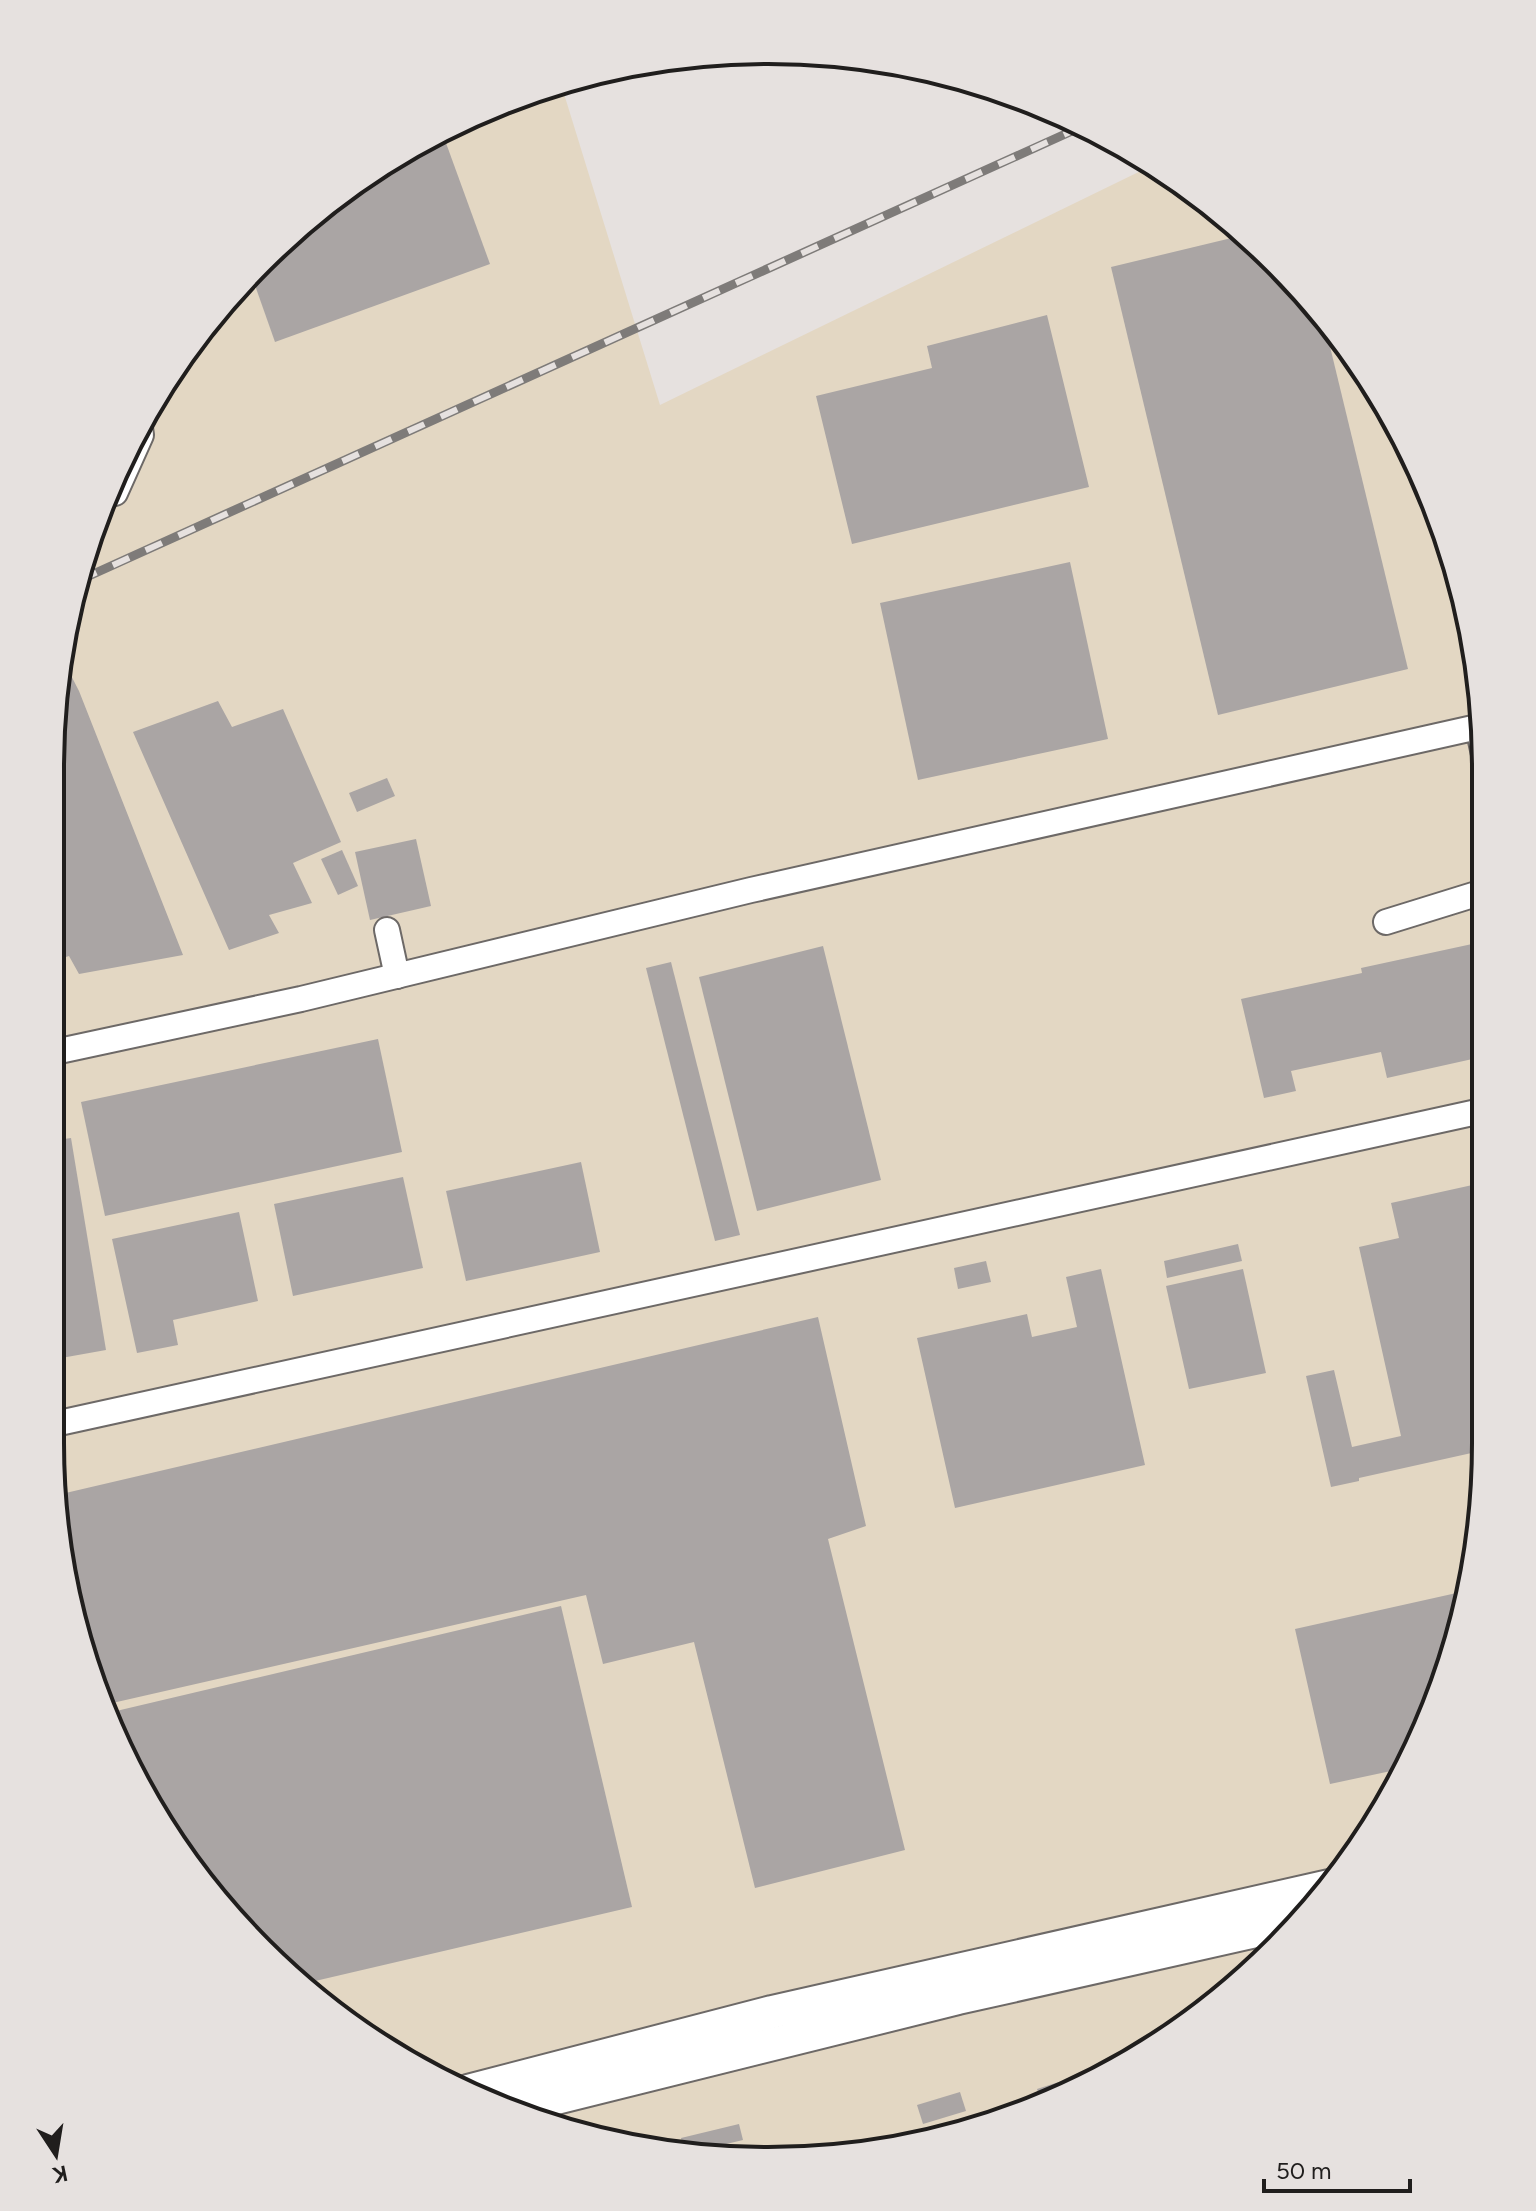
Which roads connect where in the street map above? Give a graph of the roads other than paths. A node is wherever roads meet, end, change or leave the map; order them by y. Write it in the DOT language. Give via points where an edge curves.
graph roads {
  1 [pos="1470,728"];
  2 [pos="1472,895"];
  3 [pos="1386,922"];
  4 [pos="387,930"];
  5 [pos="397,976"];
  6 [pos="64,1050"];
  7 [pos="1472,1113"];
  8 [pos="64,1422"];
  9 [pos="1312,1890"];
  10 [pos="1280,1925"];
  11 [pos="485,2087"];
  12 [pos="529,2105"];
  1 -- 5 [label="street" via="751,890"];
  2 -- 3 [label="street"];
  4 -- 5 [label="street"];
  5 -- 6 [label="street"];
  7 -- 8 [label="street"];
  9 -- 11 [label="main road" via="772,2012"];
  10 -- 12 [label="main road" via="958,1998"];
}
